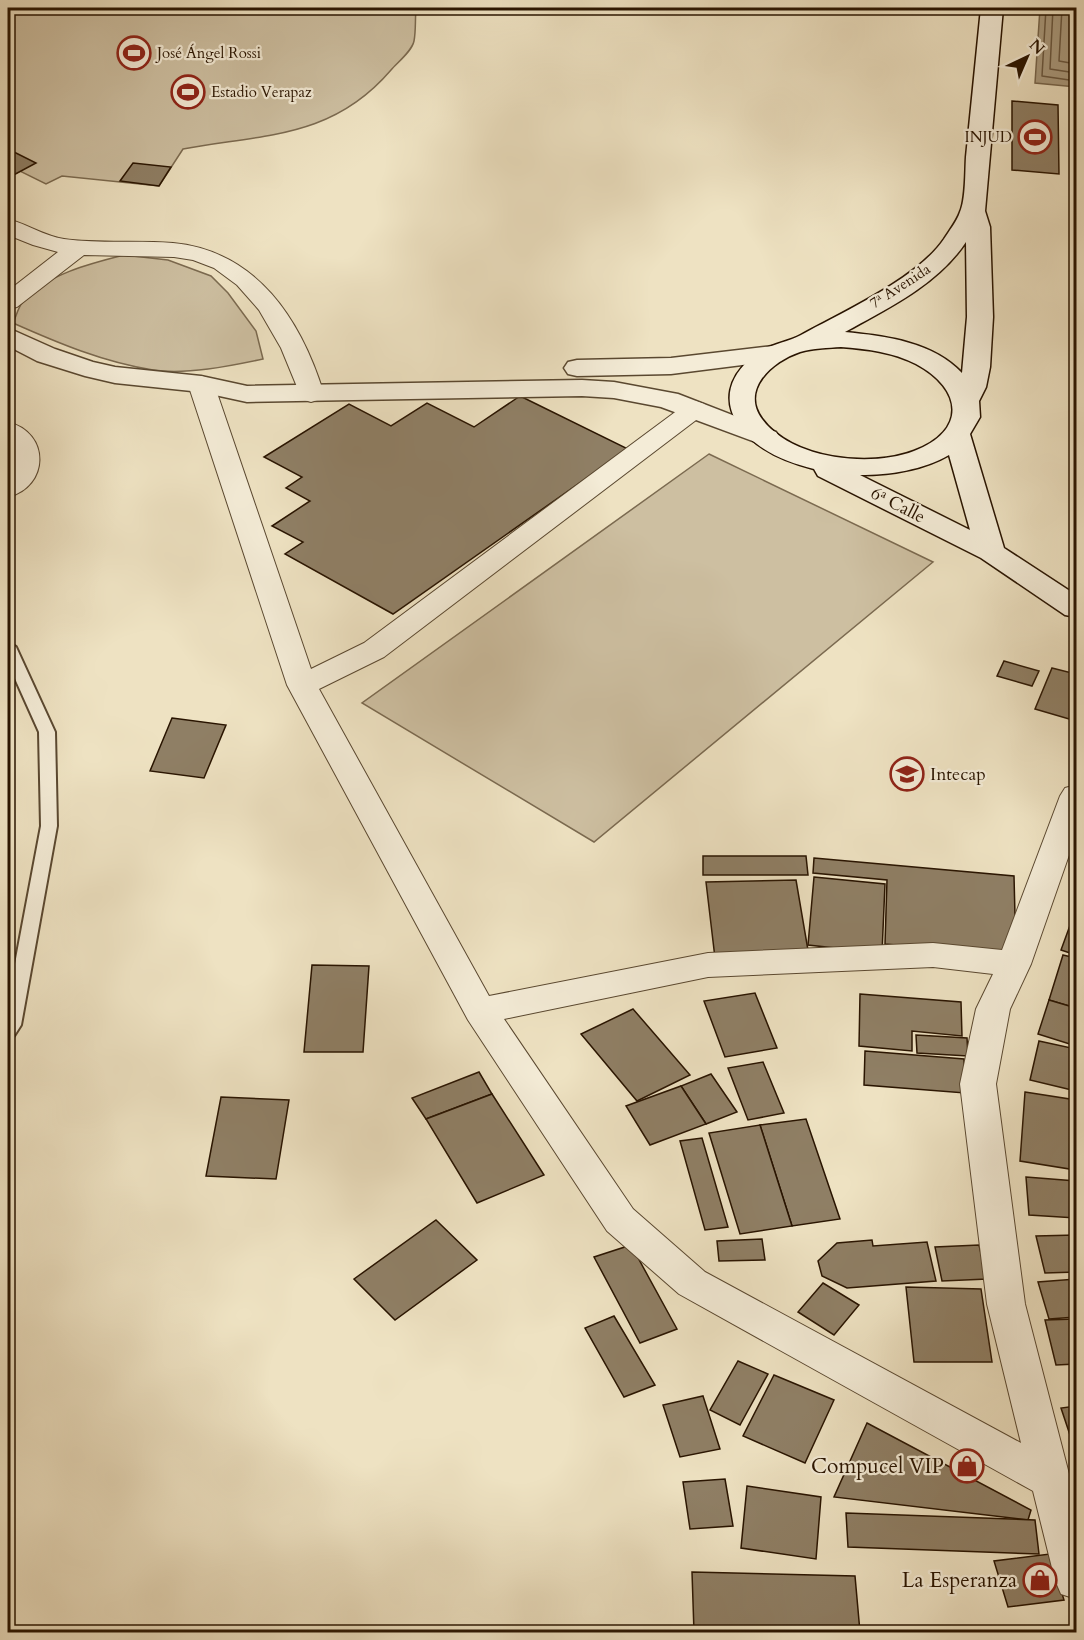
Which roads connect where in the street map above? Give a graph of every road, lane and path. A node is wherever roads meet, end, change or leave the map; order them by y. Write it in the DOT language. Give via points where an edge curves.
graph roads {
  1 [pos="992,8"];
  2 [pos="973,211"];
  3 [pos="8,226"];
  4 [pos="79,248"];
  5 [pos="8,302"];
  6 [pos="8,336"];
  7 [pos="808,342"];
  8 [pos="773,354"];
  9 [pos="201,384"];
  10 [pos="308,384"];
  11 [pos="967,400"];
  12 [pos="695,409"];
  13 [pos="8,430"];
  14 [pos="957,435"];
  15 [pos="766,438"];
  16 [pos="805,458"];
  17 [pos="8,489"];
  18 [pos="991,552"];
  19 [pos="1077,608"];
  20 [pos="8,647"];
  21 [pos="302,685"];
  22 [pos="1077,796"];
  23 [pos="1014,964"];
  24 [pos="480,1011"];
  25 [pos="8,1031"];
  26 [pos="1049,1479"];
  27 [pos="1077,1580"];
  1 -- 2 [label="main road, 7ª Avenida"];
  2 -- 7 [label="main road, 7ª Avenida" via="950,248 935,263 904,287"];
  2 -- 11 [label="main road, 7ª Avenida" via="978,227 978,332 975,382"];
  3 -- 4 [label="street" via="37,240"];
  4 -- 5 [label="street"];
  4 -- 10 [label="street" via="168,249 210,256 227,264 258,292 284,327"];
  6 -- 9 [label="main road" via="85,368"];
  7 -- 8 [label="main road"];
  7 -- 11 [label="main road" via="841,339 908,350 955,380"];
  8 -- 10 [label="main road" via="671,366"];
  8 -- 15 [label="main road" via="754,367 743,384 741,402 749,421"];
  9 -- 10 [label="main road" via="247,394"];
  9 -- 21 [label="street"];
  10 -- 12 [label="main road" via="582,388 640,393"];
  11 -- 14 [label="main road" via="966,418"];
  12 -- 15 [label="main road"];
  12 -- 21 [label="street" via="374,650"];
  13 -- 17 [label="street" via="18,436 29,456 27,469"];
  14 -- 16 [label="main road" via="935,452 893,465 834,465"];
  14 -- 18 [label="main road"];
  15 -- 16 [label="main road"];
  16 -- 18 [label="main road, 6ª Calle"];
  18 -- 19 [label="main road, 6ª Calle"];
  20 -- 25 [label="lane" via="47,732 49,826"];
  21 -- 24 [label="street"];
  22 -- 23 [label="street"];
  23 -- 24 [label="street" via="933,955 708,964"];
  23 -- 26 [label="street" via="993,1010 978,1084 1006,1304"];
  24 -- 26 [label="street" via="620,1220 692,1283"];
  26 -- 27 [label="street"];
}
